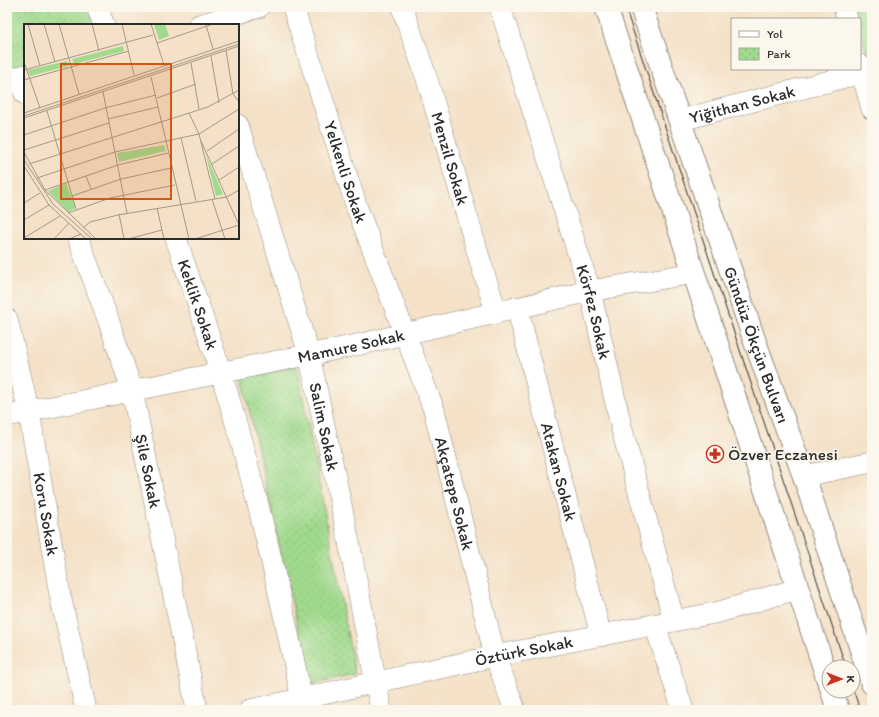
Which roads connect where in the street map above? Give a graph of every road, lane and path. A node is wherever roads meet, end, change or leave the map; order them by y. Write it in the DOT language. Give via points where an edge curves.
graph roads {
  1 [pos="97,7"];
  2 [pos="259,7"];
  3 [pos="293,7"];
  4 [pos="402,7"];
  5 [pos="500,7"];
  6 [pos="606,7"];
  7 [pos="641,7"];
  8 [pos="844,7"];
  9 [pos="847,18"];
  10 [pos="204,20"];
  11 [pos="104,24"];
  12 [pos="865,70"];
  13 [pos="872,109"];
  14 [pos="681,120"];
  15 [pos="239,128"];
  16 [pos="78,239"];
  17 [pos="176,239"];
  18 [pos="694,273"];
  19 [pos="590,291"];
  20 [pos="517,307"];
  21 [pos="496,311"];
  22 [pos="7,319"];
  23 [pos="406,333"];
  24 [pos="309,354"];
  25 [pos="220,372"];
  26 [pos="132,390"];
  27 [pos="29,412"];
  28 [pos="7,416"];
  29 [pos="872,462"];
  30 [pos="804,476"];
  31 [pos="797,589"];
  32 [pos="665,623"];
  33 [pos="600,636"];
  34 [pos="495,656"];
  35 [pos="821,660"];
  36 [pos="871,675"];
  37 [pos="376,682"];
  38 [pos="835,699"];
  39 [pos="302,700"];
  40 [pos="86,710"];
  41 [pos="197,710"];
  42 [pos="250,710"];
  43 [pos="381,710"];
  44 [pos="515,710"];
  45 [pos="682,710"];
  46 [pos="838,710"];
  1 -- 11 [label="street"];
  2 -- 10 [label="street"];
  3 -- 23 [label="street, Yelkenli Sokak" via="357,208"];
  4 -- 21 [label="street, Menzil Sokak" via="427,79"];
  5 -- 19 [label="street, Körfez Sokak"];
  6 -- 18 [label="street"];
  7 -- 14 [label="street, Gündüz Ökçün Bulvarı"];
  8 -- 9 [label="street"];
  12 -- 13 [label="street"];
  12 -- 14 [label="street, Yiğithan Sokak"];
  14 -- 30 [label="street, Gündüz Ökçün Bulvarı" via="754,339"];
  15 -- 24 [label="street, Salim Sokak"];
  16 -- 26 [label="street, Şile Sokak"];
  17 -- 25 [label="street, Keklik Sokak"];
  18 -- 19 [label="street, Mamure Sokak"];
  18 -- 31 [label="street"];
  19 -- 20 [label="street, Mamure Sokak"];
  19 -- 32 [label="street, Körfez Sokak"];
  20 -- 21 [label="street, Mamure Sokak"];
  20 -- 33 [label="street, Atakan Sokak"];
  21 -- 23 [label="street, Mamure Sokak"];
  22 -- 27 [label="street, Koru Sokak"];
  23 -- 24 [label="street, Mamure Sokak"];
  23 -- 34 [label="street, Akçatepe Sokak" via="434,410"];
  24 -- 25 [label="street, Mamure Sokak"];
  24 -- 37 [label="street, Salim Sokak"];
  25 -- 26 [label="street, Mamure Sokak"];
  25 -- 39 [label="street, Keklik Sokak" via="257,504"];
  26 -- 27 [label="street, Mamure Sokak"];
  26 -- 41 [label="street, Şile Sokak"];
  27 -- 28 [label="street, Mamure Sokak"];
  27 -- 40 [label="street, Koru Sokak" via="60,595"];
  29 -- 30 [label="street"];
  30 -- 36 [label="street, Gündüz Ökçün Bulvarı"];
  31 -- 32 [label="street, Öztürk Sokak" via="719,612"];
  31 -- 35 [label="street"];
  32 -- 33 [label="street, Öztürk Sokak"];
  32 -- 45 [label="street, Körfez Sokak"];
  33 -- 34 [label="street, Öztürk Sokak"];
  34 -- 37 [label="street, Öztürk Sokak"];
  34 -- 44 [label="street, Akçatepe Sokak"];
  37 -- 39 [label="street, Öztürk Sokak"];
  37 -- 43 [label="street, Salim Sokak"];
  38 -- 46 [label="street"];
  39 -- 42 [label="street, Öztürk Sokak"];
}
